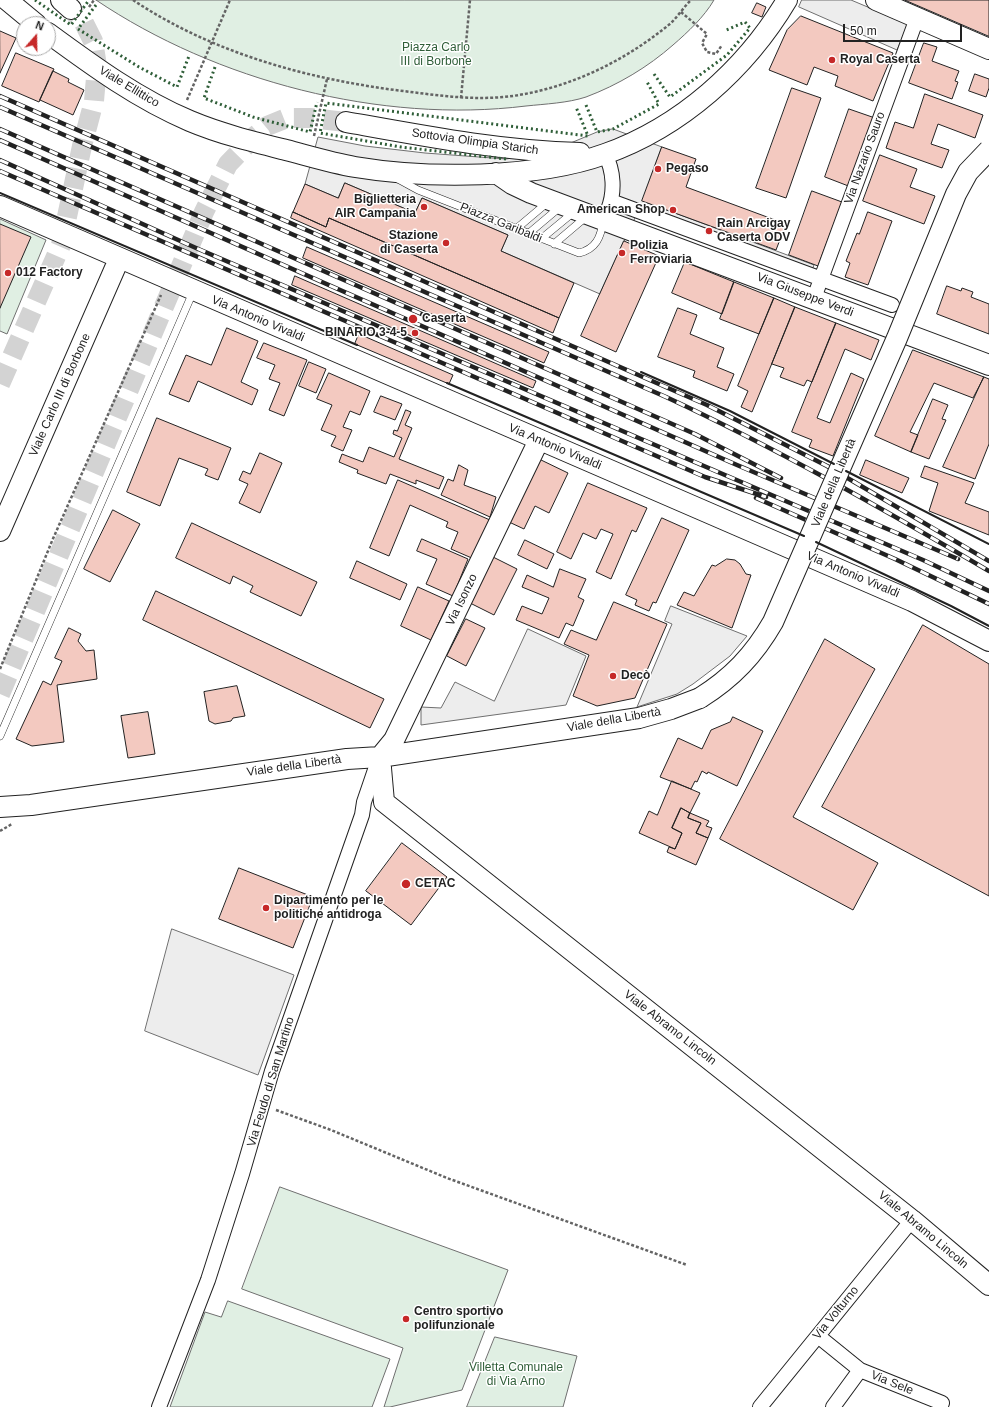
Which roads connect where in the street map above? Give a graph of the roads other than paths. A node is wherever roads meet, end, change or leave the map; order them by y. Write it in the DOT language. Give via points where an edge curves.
graph roads {
  1 [pos="7,0"];
  2 [pos="787,0"];
  3 [pos="876,0"];
  4 [pos="26,16"];
  5 [pos="917,18"];
  6 [pos="56,39"];
  7 [pos="989,49"];
  8 [pos="346,122"];
  9 [pos="216,131"];
  10 [pos="989,150"];
  11 [pos="605,154"];
  12 [pos="382,171"];
  13 [pos="496,174"];
  14 [pos="0,206"];
  15 [pos="588,211"];
  16 [pos="516,229"];
  17 [pos="528,234"];
  18 [pos="541,239"];
  19 [pos="554,244"];
  20 [pos="119,258"];
  21 [pos="821,279"];
  22 [pos="194,291"];
  23 [pos="814,298"];
  24 [pos="892,305"];
  25 [pos="989,366"];
  26 [pos="539,440"];
  27 [pos="0,531"];
  28 [pos="989,641"];
  29 [pos="0,736"];
  30 [pos="380,757"];
  31 [pos="31,804"];
  32 [pos="0,807"];
  33 [pos="9,819"];
  34 [pos="912,1220"];
  35 [pos="989,1285"];
  36 [pos="818,1336"];
  37 [pos="860,1370"];
  38 [pos="159,1407"];
  39 [pos="760,1407"];
  40 [pos="833,1407"];
  41 [pos="940,1407"];
  1 -- 4 [label="street"];
  2 -- 11 [label="street" via="756,45 709,92 667,122"];
  3 -- 5 [label="street"];
  5 -- 7 [label="street"];
  5 -- 21 [label="street, Via Nazario Sauro"];
  6 -- 9 [label="street, Viale Ellittico" via="126,88"];
  8 -- 11 [label="street, Sottovia Olimpia Starich" via="495,147"];
  9 -- 12 [label="street, Piazza Garibaldi" via="312,157"];
  10 -- 30 [label="street, Viale della Libertà, bridge" via="968,172 956,194 897,338 773,622 745,663 718,687 700,698 639,718"];
  11 -- 13 [label="street, Piazza Garibaldi" via="546,168"];
  11 -- 15 [label="street, Piazza Garibaldi" via="613,180"];
  12 -- 13 [label="street, Piazza Garibaldi"];
  12 -- 16 [label="lane, Piazza Garibaldi" via="418,190"];
  13 -- 15 [label="street, Piazza Garibaldi" via="517,186"];
  14 -- 20 [label="street, Via Antonio Vivaldi"];
  15 -- 16 [label="lane"];
  15 -- 17 [label="lane"];
  15 -- 18 [label="lane"];
  15 -- 19 [label="lane"];
  15 -- 19 [label="lane, Piazza Garibaldi" via="596,243 589,251 579,253"];
  15 -- 21 [label="street, Via Giuseppe Verdi"];
  15 -- 23 [label="street, Via Giuseppe Verdi"];
  16 -- 17 [label="lane, Piazza Garibaldi"];
  17 -- 18 [label="lane, Piazza Garibaldi"];
  18 -- 19 [label="lane, Piazza Garibaldi"];
  20 -- 22 [label="street, Via Antonio Vivaldi"];
  20 -- 27 [label="street, Viale Carlo III di Borbone"];
  21 -- 23 [label="street, Via Nazario Sauro"];
  21 -- 24 [label="street, Via Giuseppe Verdi"];
  22 -- 26 [label="street, Via Antonio Vivaldi"];
  22 -- 29 [label="lane"];
  23 -- 25 [label="street, Via Giuseppe Verdi"];
  26 -- 28 [label="street, Via Antonio Vivaldi" via="912,601"];
  26 -- 30 [label="street, Via Isonzo" via="394,740"];
  30 -- 31 [label="street, Viale della Libertà" via="347,759"];
  30 -- 34 [label="street, Viale Abramo Lincoln" via="384,802"];
  30 -- 38 [label="street, Via Feudo di San Martino" via="272,1071 208,1280"];
  31 -- 32 [label="street, Viale della Libertà"];
  31 -- 33 [label="street"];
  34 -- 35 [label="street, Viale Abramo Lincoln"];
  34 -- 36 [label="street, Via Volturno"];
  36 -- 37 [label="street, Via Sele"];
  36 -- 39 [label="street, Via Volturno"];
  37 -- 40 [label="street, Via Sele"];
  37 -- 41 [label="street, Via Sele" via="942,1403"];
}
